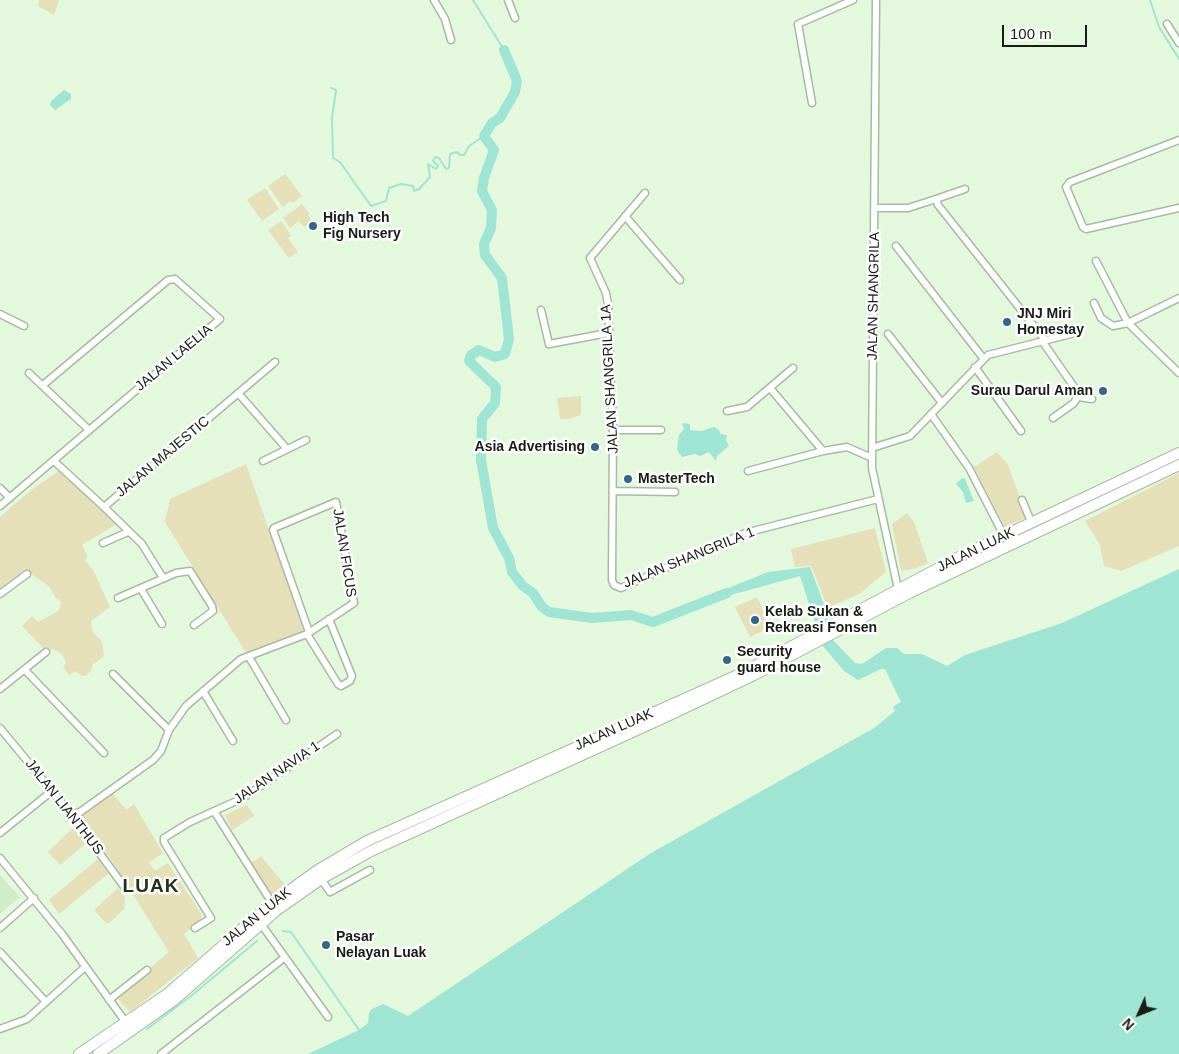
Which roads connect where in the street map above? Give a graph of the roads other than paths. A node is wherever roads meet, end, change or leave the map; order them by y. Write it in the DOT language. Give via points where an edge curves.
graph roads {
  1 [pos="434,0"];
  2 [pos="508,0"];
  3 [pos="853,0"];
  4 [pos="876,0"];
  5 [pos="515,18"];
  6 [pos="1168,24"];
  7 [pos="451,40"];
  8 [pos="1179,43"];
  9 [pos="812,103"];
  10 [pos="1179,140"];
  11 [pos="965,189"];
  12 [pos="645,194"];
  13 [pos="936,199"];
  14 [pos="875,208"];
  15 [pos="1179,208"];
  16 [pos="625,216"];
  17 [pos="896,246"];
  18 [pos="1096,260"];
  19 [pos="680,280"];
  20 [pos="1179,298"];
  21 [pos="1094,303"];
  22 [pos="541,310"];
  23 [pos="0,314"];
  24 [pos="1128,323"];
  25 [pos="24,326"];
  26 [pos="608,333"];
  27 [pos="1075,333"];
  28 [pos="888,334"];
  29 [pos="1044,340"];
  30 [pos="983,358"];
  31 [pos="275,362"];
  32 [pos="975,367"];
  33 [pos="793,368"];
  34 [pos="29,373"];
  35 [pos="1179,373"];
  36 [pos="43,385"];
  37 [pos="770,388"];
  38 [pos="238,393"];
  39 [pos="1078,397"];
  40 [pos="1092,399"];
  41 [pos="942,403"];
  42 [pos="727,411"];
  43 [pos="931,414"];
  44 [pos="1053,418"];
  45 [pos="89,430"];
  46 [pos="613,430"];
  47 [pos="661,430"];
  48 [pos="1021,431"];
  49 [pos="306,440"];
  50 [pos="872,448"];
  51 [pos="287,449"];
  52 [pos="823,451"];
  53 [pos="1179,453"];
  54 [pos="872,458"];
  55 [pos="54,460"];
  56 [pos="262,461"];
  57 [pos="1179,465"];
  58 [pos="748,471"];
  59 [pos="0,488"];
  60 [pos="614,491"];
  61 [pos="676,492"];
  62 [pos="10,498"];
  63 [pos="878,499"];
  64 [pos="1022,500"];
  65 [pos="0,506"];
  66 [pos="104,507"];
  67 [pos="1032,524"];
  68 [pos="128,532"];
  69 [pos="1004,536"];
  70 [pos="103,543"];
  71 [pos="27,574"];
  72 [pos="163,578"];
  73 [pos="617,586"];
  74 [pos="141,589"];
  75 [pos="898,589"];
  76 [pos="0,594"];
  77 [pos="118,598"];
  78 [pos="329,619"];
  79 [pos="162,624"];
  80 [pos="194,625"];
  81 [pos="841,625"];
  82 [pos="308,633"];
  83 [pos="806,643"];
  84 [pos="46,652"];
  85 [pos="249,657"];
  86 [pos="25,670"];
  87 [pos="113,674"];
  88 [pos="0,689"];
  89 [pos="203,691"];
  90 [pos="286,720"];
  91 [pos="0,728"];
  92 [pos="168,730"];
  93 [pos="337,734"];
  94 [pos="233,741"];
  95 [pos="104,753"];
  96 [pos="52,791"];
  97 [pos="489,799"];
  98 [pos="449,806"];
  99 [pos="214,811"];
  100 [pos="71,814"];
  101 [pos="444,820"];
  102 [pos="405,824"];
  103 [pos="0,833"];
  104 [pos="0,858"];
  105 [pos="370,870"];
  106 [pos="321,879"];
  107 [pos="125,888"];
  108 [pos="34,898"];
  109 [pos="272,903"];
  110 [pos="261,924"];
  111 [pos="0,928"];
  112 [pos="194,928"];
  113 [pos="0,952"];
  114 [pos="284,958"];
  115 [pos="85,966"];
  116 [pos="147,970"];
  117 [pos="109,1000"];
  118 [pos="46,1002"];
  119 [pos="328,1017"];
  120 [pos="127,1024"];
  121 [pos="0,1029"];
  122 [pos="79,1054"];
  123 [pos="98,1054"];
  124 [pos="160,1054"];
  1 -- 7 [label="street" via="445,19"];
  2 -- 5 [label="street"];
  3 -- 9 [label="street" via="798,24"];
  4 -- 14 [label="street, JALAN SHANGRILA"];
  6 -- 8 [label="street"];
  10 -- 15 [label="street" via="1070,182 1066,187 1086,229"];
  11 -- 13 [label="street"];
  12 -- 16 [label="street, JALAN SHANGRILA 1A"];
  13 -- 14 [label="street" via="908,208"];
  13 -- 29 [label="street"];
  14 -- 50 [label="street, JALAN SHANGRILA"];
  16 -- 19 [label="street"];
  16 -- 26 [label="street, JALAN SHANGRILA 1A" via="590,258 606,293"];
  17 -- 30 [label="street"];
  18 -- 24 [label="street"];
  20 -- 24 [label="street"];
  21 -- 24 [label="street" via="1108,325"];
  22 -- 26 [label="street" via="549,344"];
  23 -- 25 [label="street"];
  24 -- 35 [label="street"];
  26 -- 46 [label="street, JALAN SHANGRILA 1A"];
  27 -- 29 [label="street"];
  28 -- 41 [label="street"];
  29 -- 30 [label="street"];
  29 -- 39 [label="street" via="1077,390"];
  30 -- 32 [label="street"];
  31 -- 38 [label="street, JALAN MAJESTIC"];
  32 -- 41 [label="street"];
  32 -- 48 [label="street"];
  33 -- 37 [label="street"];
  34 -- 36 [label="street"];
  36 -- 45 [label="street"];
  36 -- 45 [label="street, JALAN LAELIA" via="168,280 175,279 220,319"];
  37 -- 42 [label="street" via="747,406"];
  37 -- 52 [label="street"];
  38 -- 51 [label="street"];
  38 -- 66 [label="street, JALAN MAJESTIC"];
  39 -- 40 [label="street"];
  39 -- 44 [label="street"];
  41 -- 43 [label="street"];
  43 -- 50 [label="street" via="910,436"];
  43 -- 69 [label="street" via="969,468"];
  45 -- 55 [label="street, JALAN LAELIA"];
  46 -- 47 [label="street"];
  46 -- 60 [label="street, JALAN SHANGRILA 1A"];
  49 -- 51 [label="street"];
  50 -- 54 [label="street, JALAN SHANGRILA"];
  51 -- 56 [label="street"];
  52 -- 54 [label="street" via="847,447"];
  52 -- 58 [label="street"];
  53 -- 67 [label="main road, JALAN LUAK"];
  54 -- 63 [label="street, JALAN SHANGRILA"];
  55 -- 62 [label="street, JALAN LAELIA"];
  55 -- 66 [label="street, JALAN MAJESTIC"];
  57 -- 81 [label="main road, JALAN LUAK"];
  59 -- 62 [label="street"];
  60 -- 61 [label="street"];
  60 -- 73 [label="street, JALAN SHANGRILA 1A" via="612,580"];
  62 -- 65 [label="street, JALAN LAELIA"];
  63 -- 73 [label="street, JALAN SHANGRILA 1" via="745,533 621,588"];
  63 -- 75 [label="street, JALAN SHANGRILA"];
  64 -- 67 [label="street"];
  66 -- 68 [label="street"];
  67 -- 69 [label="main road, JALAN LUAK"];
  68 -- 70 [label="street"];
  68 -- 72 [label="street" via="149,553"];
  69 -- 75 [label="main road, JALAN LUAK"];
  71 -- 76 [label="street"];
  72 -- 74 [label="street"];
  72 -- 80 [label="street" via="185,570 193,574 213,611"];
  74 -- 77 [label="street"];
  74 -- 79 [label="street"];
  75 -- 81 [label="main road, JALAN LUAK"];
  78 -- 82 [label="street, JALAN FICUS"];
  78 -- 82 [label="street" via="352,676 350,681 341,686 338,684"];
  78 -- 82 [label="street, JALAN FICUS" via="354,603 336,502 273,530"];
  81 -- 83 [label="main road, JALAN LUAK"];
  82 -- 85 [label="street, JALAN FICUS"];
  83 -- 97 [label="main road, JALAN LUAK" via="737,683"];
  83 -- 98 [label="main road, JALAN LUAK"];
  84 -- 86 [label="street"];
  85 -- 89 [label="street, JALAN FICUS" via="241,659"];
  85 -- 90 [label="street"];
  86 -- 88 [label="street"];
  86 -- 95 [label="street"];
  87 -- 92 [label="street"];
  89 -- 92 [label="street, JALAN FICUS" via="186,706"];
  89 -- 94 [label="street"];
  91 -- 96 [label="street, JALAN LIANTHUS"];
  92 -- 100 [label="street, JALAN FICUS" via="161,751 153,760 80,812"];
  93 -- 99 [label="street, JALAN NAVIA 1" via="243,798"];
  96 -- 100 [label="street, JALAN LIANTHUS"];
  96 -- 103 [label="street"];
  97 -- 98 [label="main road" via="454,810"];
  97 -- 101 [label="main road, JALAN LUAK"];
  98 -- 102 [label="main road, JALAN LUAK"];
  99 -- 109 [label="street"];
  99 -- 112 [label="street, JALAN NAVIA 1" via="164,838 211,918"];
  100 -- 107 [label="street, JALAN LIANTHUS"];
  101 -- 102 [label="main road" via="441,814 436,813"];
  101 -- 106 [label="main road, JALAN LUAK" via="371,851"];
  102 -- 109 [label="main road, JALAN LUAK" via="366,841"];
  104 -- 108 [label="street"];
  105 -- 106 [label="street" via="330,892"];
  106 -- 110 [label="main road, JALAN LUAK"];
  108 -- 111 [label="street"];
  108 -- 115 [label="street"];
  109 -- 120 [label="main road, JALAN LUAK" via="166,995"];
  110 -- 114 [label="street"];
  110 -- 123 [label="main road, JALAN LUAK" via="173,1001"];
  113 -- 118 [label="street"];
  114 -- 119 [label="street"];
  114 -- 124 [label="street"];
  115 -- 117 [label="street"];
  115 -- 118 [label="street"];
  116 -- 117 [label="street"];
  117 -- 120 [label="street"];
  118 -- 121 [label="street" via="26,1019"];
  120 -- 122 [label="main road, JALAN LUAK"];
}
